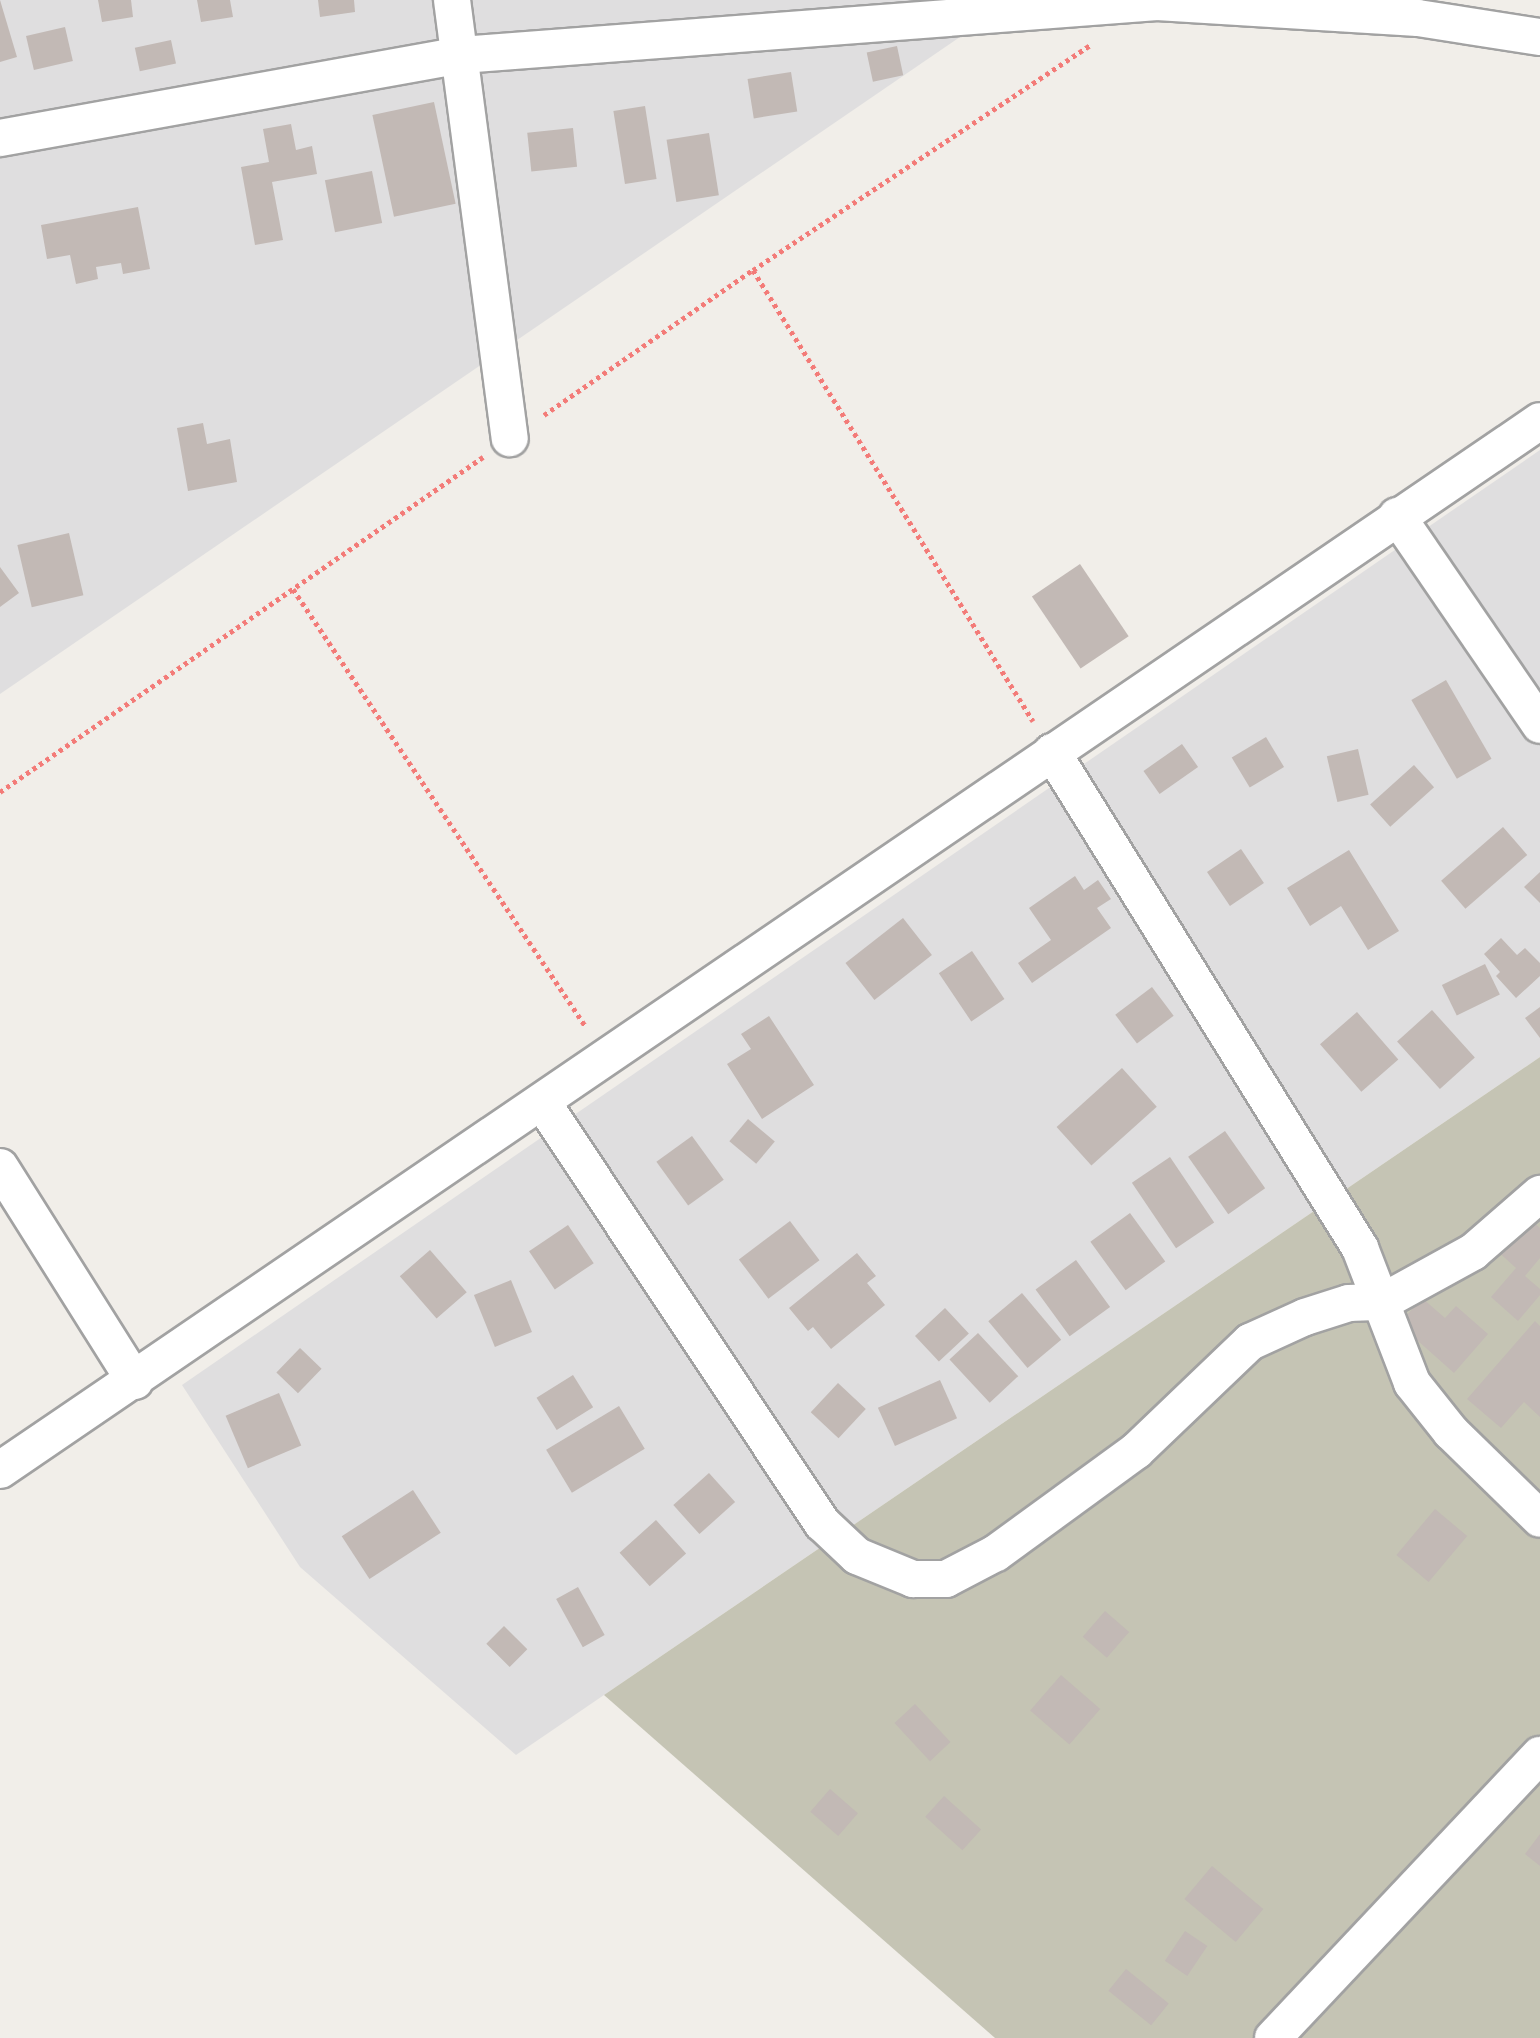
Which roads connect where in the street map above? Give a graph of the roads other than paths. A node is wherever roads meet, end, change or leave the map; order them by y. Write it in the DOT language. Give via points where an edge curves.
graph roads {
  1 [pos="452,0"];
  2 [pos="1383,0"];
  3 [pos="1157,1"];
  4 [pos="1418,18"];
  5 [pos="1540,37"];
  6 [pos="461,55"];
  7 [pos="0,138"];
  8 [pos="1540,421"];
  9 [pos="510,438"];
  10 [pos="1397,516"];
  11 [pos="1540,725"];
  12 [pos="1052,752"];
  13 [pos="542,1102"];
  14 [pos="0,1167"];
  15 [pos="1540,1194"];
  16 [pos="1382,1302"];
  17 [pos="135,1381"];
  18 [pos="0,1470"];
  19 [pos="1540,1519"];
  20 [pos="1540,1755"];
  21 [pos="1273,2038"];
  1 -- 6 [label="street"];
  2 -- 4 [label="street"];
  3 -- 4 [label="street"];
  3 -- 6 [label="street"];
  4 -- 5 [label="street"];
  6 -- 7 [label="street"];
  6 -- 9 [label="street"];
  8 -- 10 [label="street"];
  10 -- 11 [label="street"];
  10 -- 12 [label="street"];
  12 -- 13 [label="street"];
  12 -- 16 [label="street" via="1360,1248"];
  13 -- 16 [label="street" via="822,1523 857,1556 913,1579 946,1579 996,1553 1136,1451 1250,1342 1349,1303"];
  13 -- 17 [label="street"];
  14 -- 17 [label="street"];
  15 -- 16 [label="street" via="1473,1252"];
  16 -- 19 [label="street" via="1394,1346 1412,1383 1451,1432"];
  17 -- 18 [label="street"];
  20 -- 21 [label="street"];
}
